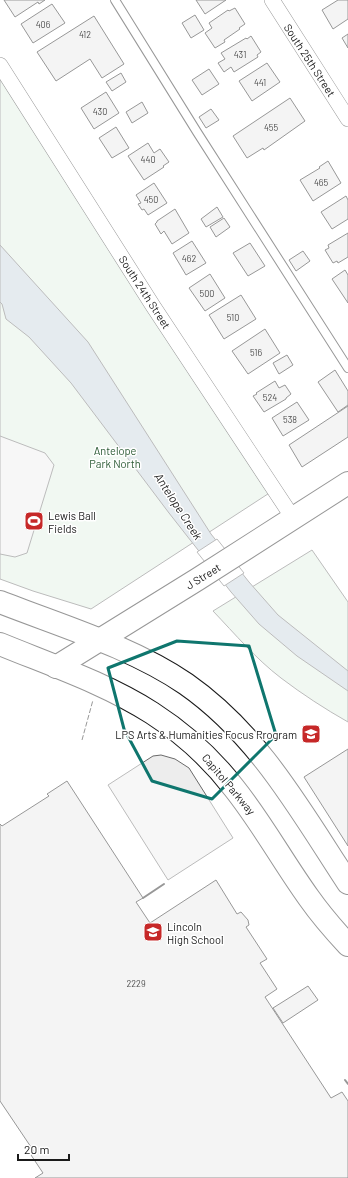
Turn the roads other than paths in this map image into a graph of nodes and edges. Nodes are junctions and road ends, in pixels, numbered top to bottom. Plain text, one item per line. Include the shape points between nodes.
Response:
1 (115, 0) edge
2 (272, 0) edge
3 (0, 65) edge
4 (348, 120) edge
5 (348, 368) edge
6 (348, 483) edge
7 (293, 518) junction
8 (0, 602) edge
9 (99, 640) junction
10 (0, 644) edge
11 (56, 667) junction
12 (348, 883) edge
13 (348, 945) edge

1 - 5 lane
2 - 4 street, South 25th Street
3 - 7 street, South 24th Street via 153,306
6 - 7 main road, J Street
7 - 9 main road, J Street
8 - 9 main road
9 - 11 main road, J Street
9 - 12 main road via 134,655 185,684 238,729 268,763
10 - 11 main road, Capitol Parkway
11 - 13 main road, Capitol Parkway via 152,712 202,752 238,792 309,898

